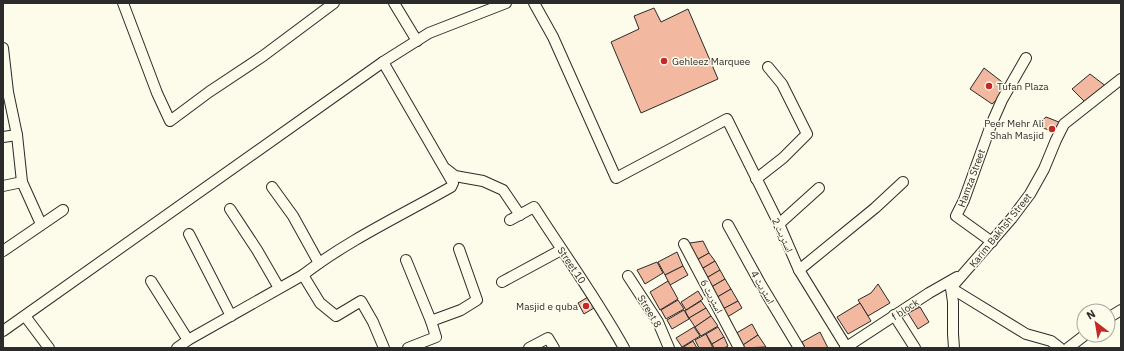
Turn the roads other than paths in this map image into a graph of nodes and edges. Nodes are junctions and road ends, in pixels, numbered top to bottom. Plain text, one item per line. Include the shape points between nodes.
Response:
1 (122, 3) edge
2 (334, 3) edge
3 (394, 3) edge
4 (506, 3) edge
5 (534, 3) edge
6 (417, 41) junction
7 (3, 48) edge
8 (1026, 58) dead end
9 (383, 62) junction
10 (768, 67) dead end
11 (1121, 79) edge
12 (17, 135) junction
13 (3, 137) edge
14 (443, 167) junction
15 (756, 179) junction
16 (22, 182) junction
17 (903, 182) dead end
18 (3, 186) edge
19 (272, 186) dead end
20 (819, 188) dead end
21 (230, 209) dead end
22 (62, 210) dead end
23 (520, 215) junction
24 (510, 220) dead end
25 (41, 224) junction
26 (728, 224) dead end
27 (779, 224) junction
28 (189, 234) dead end
29 (992, 242) junction
30 (684, 244) dead end
31 (459, 249) dead end
32 (3, 250) edge
33 (561, 250) junction
34 (406, 260) dead end
35 (318, 263) junction
36 (799, 270) junction
37 (966, 272) junction
38 (303, 275) junction
39 (628, 276) dead end
40 (151, 281) dead end
41 (502, 282) dead end
42 (279, 288) junction
43 (951, 288) junction
44 (894, 315) junction
45 (25, 316) junction
46 (231, 316) junction
47 (432, 321) junction
48 (3, 331) edge
49 (188, 340) junction
50 (1076, 342) edge
51 (49, 348) edge
52 (177, 348) edge
53 (384, 348) edge
54 (408, 348) edge
55 (530, 348) edge
56 (554, 348) edge
57 (624, 348) edge
58 (669, 348) edge
59 (740, 348) edge
60 (799, 348) edge
61 (846, 348) edge
62 (916, 348) edge
63 (954, 348) edge
64 (1060, 348) edge
65 (1068, 348) edge

1 - 2 street via 170,121
3 - 6 street
4 - 6 street via 429,33
5 - 15 street, اسٹریٹ 2 via 553,37 616,178 727,119
6 - 9 street
7 - 12 street via 8,92
8 - 29 street, Hamza Street via 990,125 956,216
9 - 14 street
9 - 45 street
10 - 15 street via 782,84 807,134 783,158
11 - 29 street, Karim Bakhsh Street via 1064,124 1030,194
12 - 13 street
12 - 16 street
14 - 23 street via 455,176 483,180 504,190
14 - 35 street via 453,183 451,186
15 - 27 street, اسٹریٹ 2
16 - 18 street
16 - 25 street
17 - 36 street
19 - 35 street via 293,216
20 - 27 street
21 - 42 street
22 - 25 street
23 - 24 street, Street 10
23 - 33 street, Street 10 via 534,207
25 - 32 street
26 - 60 street, اسٹریٹ 4
27 - 36 street, اسٹریٹ 2
28 - 46 street
29 - 37 street, Karim Bakhsh Street
30 - 59 street, اسٹریٹ 6
31 - 47 street via 477,300 461,310
33 - 41 street
33 - 57 street, Street 10 via 593,296
34 - 47 street
35 - 38 street
36 - 61 street, اسٹریٹ 2
37 - 43 street, Karim Bakhsh Street
37 - 44 street, f block
38 - 42 street
38 - 53 street via 320,302 336,316 361,301
39 - 58 street, Street 8 via 658,322
40 - 49 street
42 - 46 street
43 - 63 street
43 - 64 street via 1026,334 1051,341
44 - 61 street, f block
44 - 62 street
45 - 48 street
45 - 51 street
46 - 49 street
47 - 54 street via 436,337
49 - 52 street
50 - 65 street
55 - 56 street via 548,338

